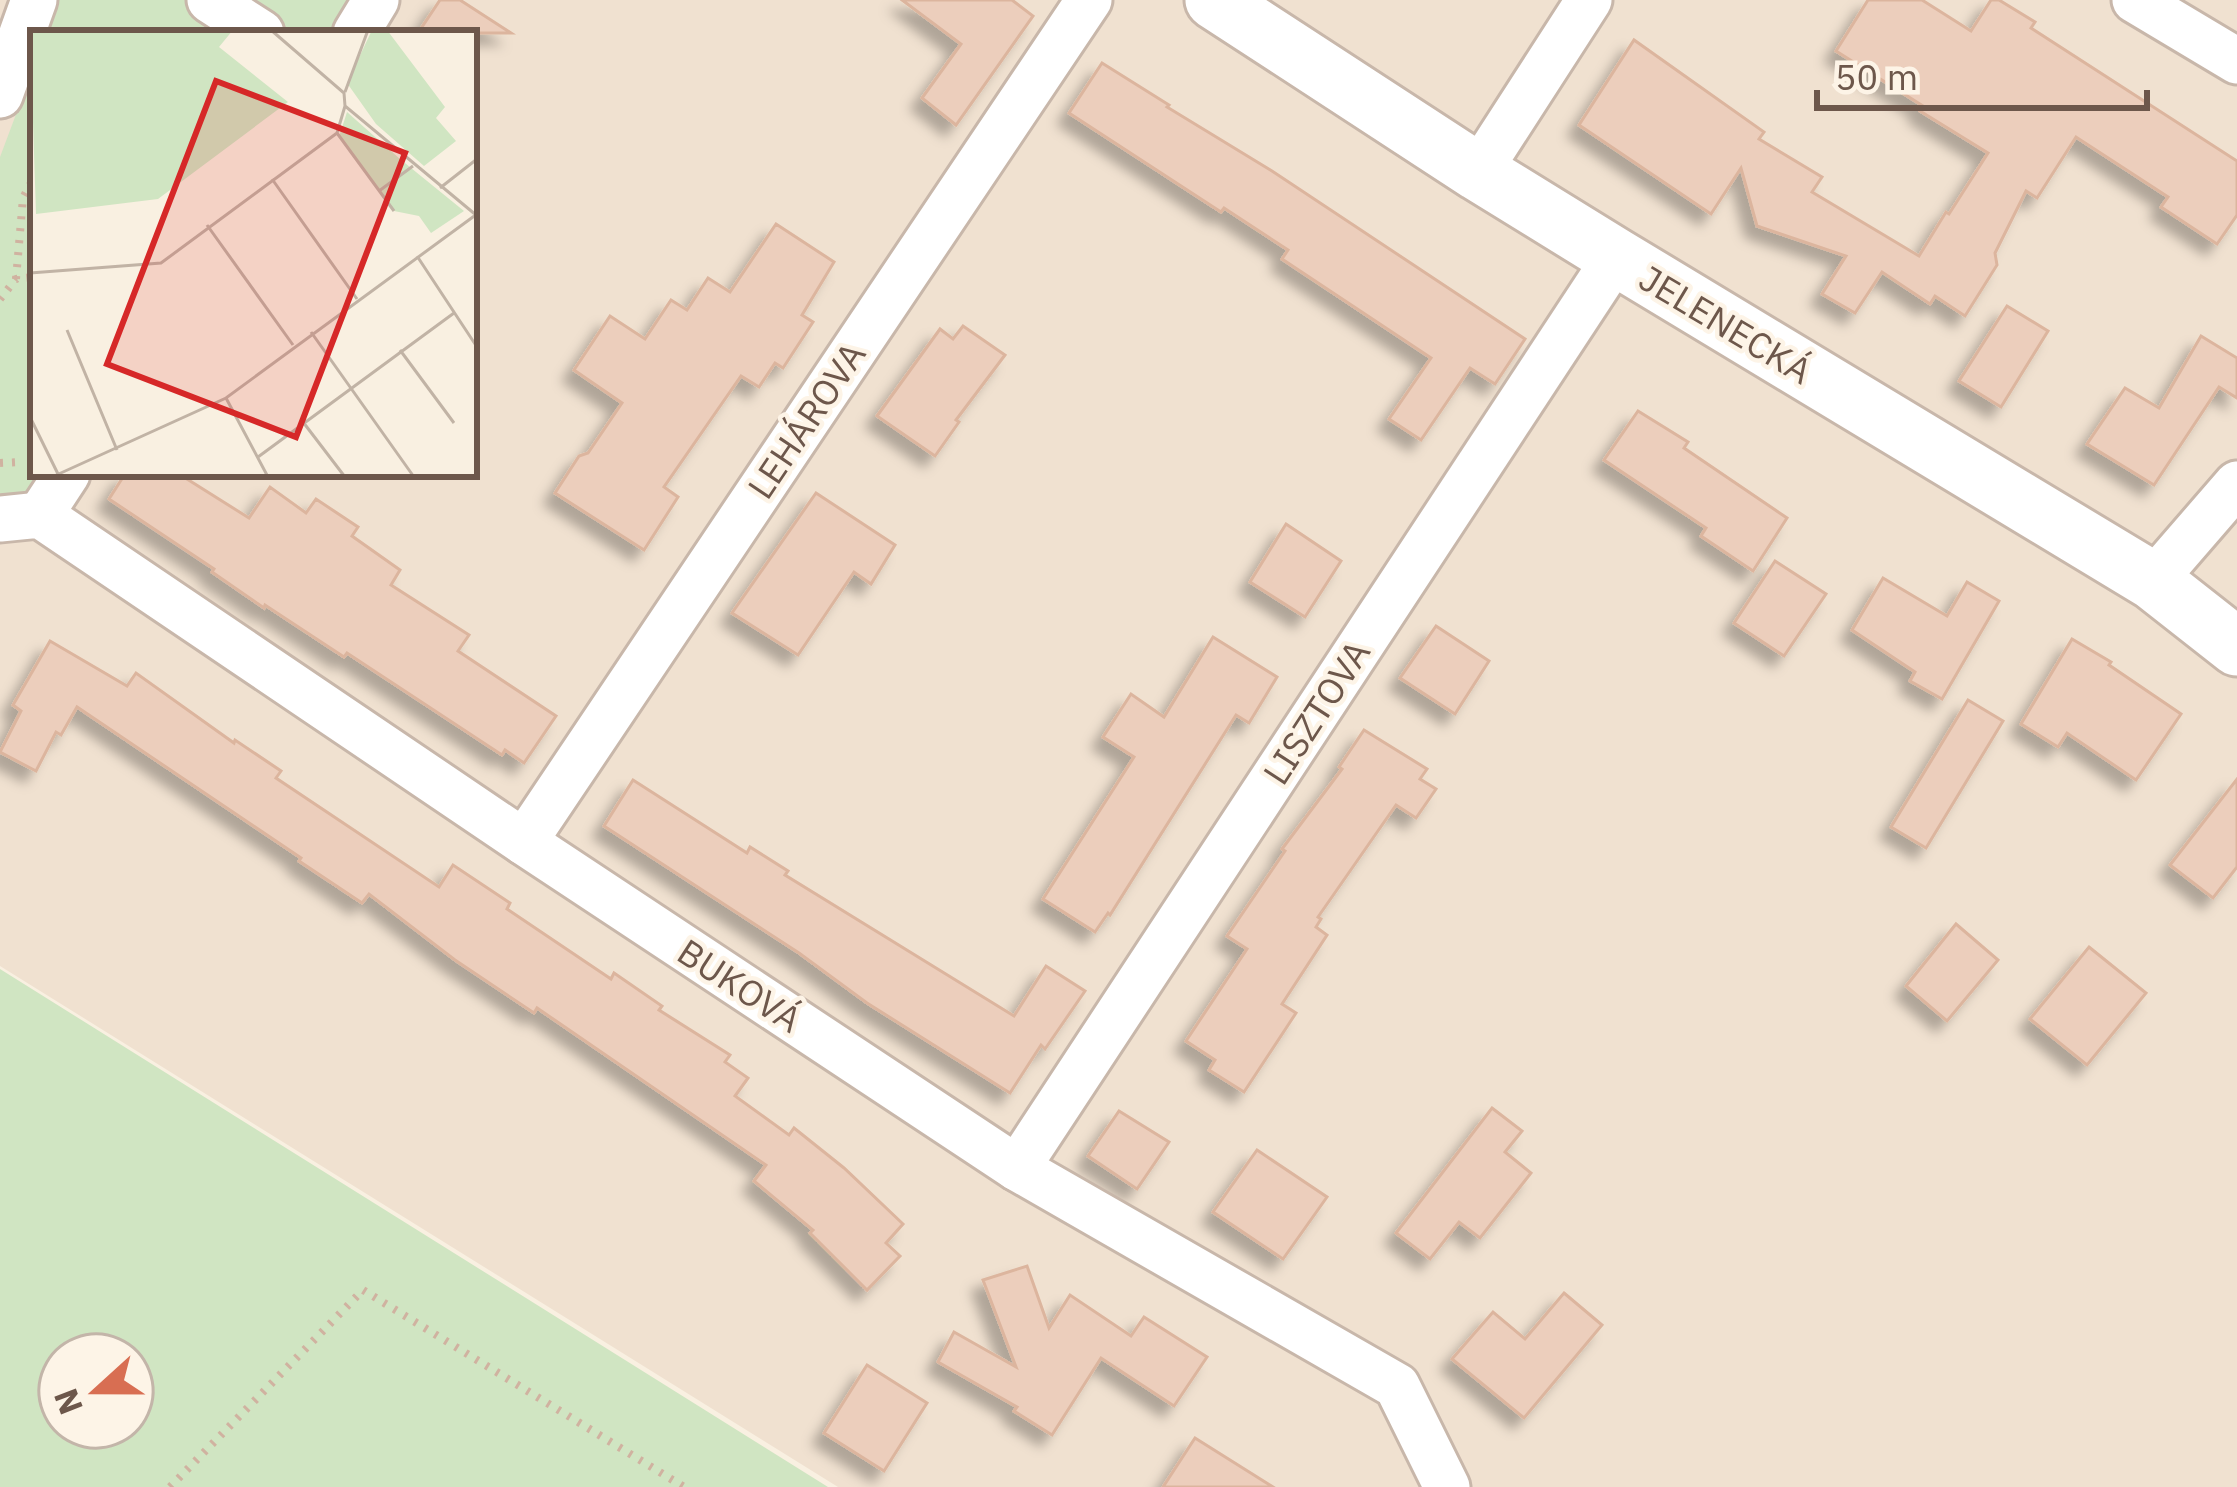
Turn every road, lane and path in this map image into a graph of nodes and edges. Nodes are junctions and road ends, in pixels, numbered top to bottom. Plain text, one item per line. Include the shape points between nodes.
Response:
1 (34, 0) edge
2 (210, 0) edge
3 (376, 0) edge
4 (1089, 0) edge
5 (1214, 0) edge
6 (1588, 0) edge
7 (2135, 0) edge
8 (256, 30) edge
9 (358, 30) edge
10 (2237, 61) edge
11 (0, 95) edge
12 (1478, 172) junction
13 (30, 185) edge
14 (1616, 257) junction
15 (30, 277) edge
16 (16, 279) junction
17 (0, 299) edge
18 (64, 477) edge
19 (2237, 484) edge
20 (20, 517) edge
21 (2153, 581) junction
22 (2237, 647) edge
23 (524, 842) junction
24 (1016, 1168) junction
25 (170, 1487) edge
26 (684, 1487) edge
27 (1447, 1487) edge

1 - 11 street
2 - 8 street
3 - 9 street
4 - 23 street, LEHÁROVA
5 - 12 street, JELENECKÁ
6 - 12 street
7 - 10 street
12 - 14 street, JELENECKÁ
13 - 16 path
14 - 21 street, JELENECKÁ
14 - 24 street, LISZTOVA
15 - 16 path
16 - 17 path
18 - 20 street
19 - 21 street
20 - 23 street, BUKOVÁ
21 - 22 street, JELENECKÁ
23 - 24 street, BUKOVÁ
24 - 27 street, BUKOVÁ via 1397,1386
25 - 26 path via 363,1290

